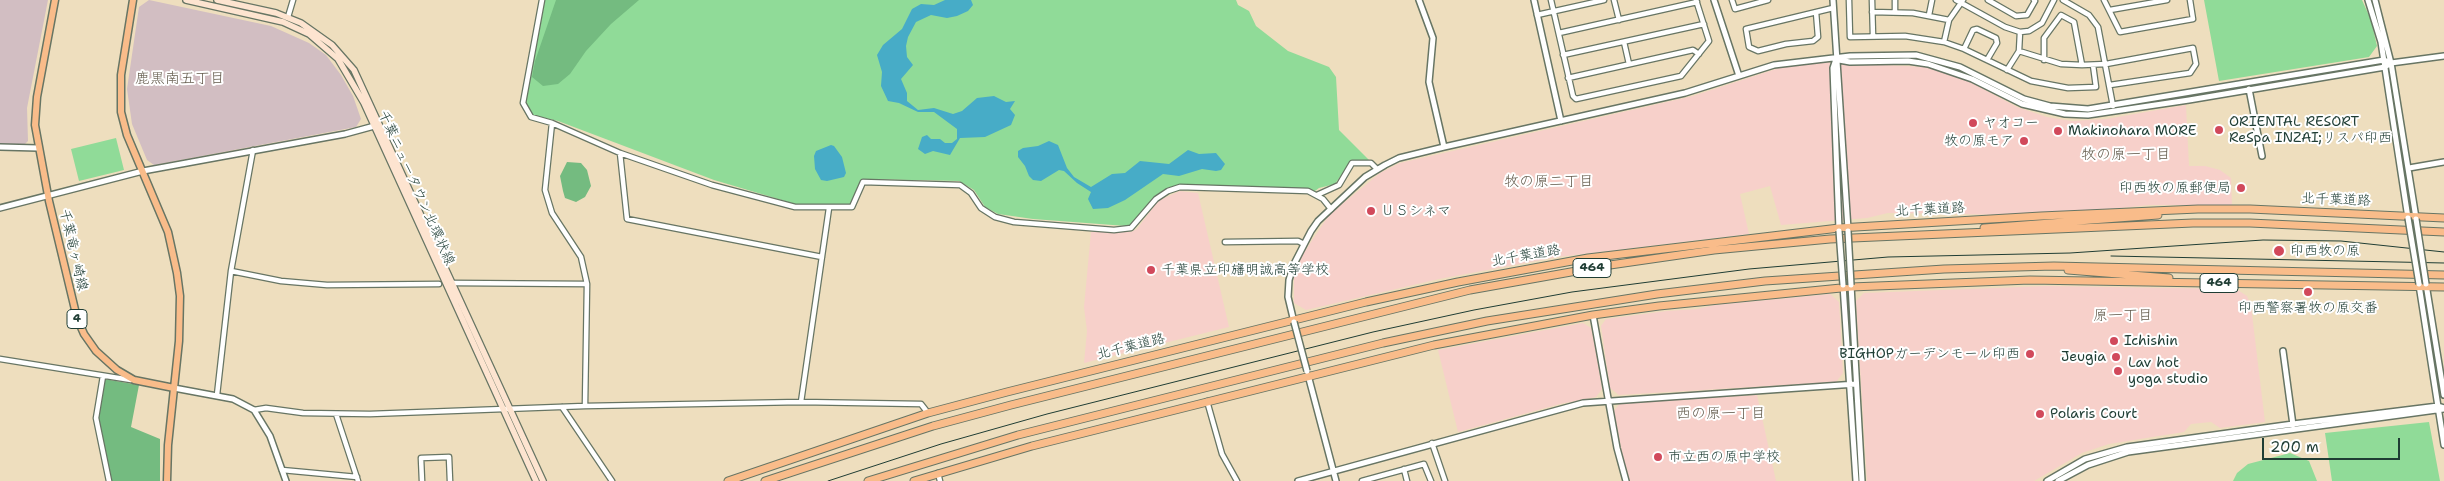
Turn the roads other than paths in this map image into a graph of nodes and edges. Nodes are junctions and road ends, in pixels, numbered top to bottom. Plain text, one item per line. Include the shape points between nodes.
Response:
1 (55, 0) edge
2 (133, 0) edge
3 (186, 0) edge
4 (217, 0) edge
5 (293, 0) edge
6 (542, 0) edge
7 (1418, 0) edge
8 (1534, 0) edge
9 (1551, 0) edge
10 (1604, 0) edge
11 (1614, 0) edge
12 (1714, 0) edge
13 (1732, 0) edge
14 (1768, 0) edge
15 (1833, 0) edge
16 (1849, 0) edge
17 (1872, 0) edge
18 (1895, 0) edge
19 (1932, 0) edge
20 (1956, 0) edge
21 (1988, 0) edge
22 (2034, 0) edge
23 (2054, 0) edge
24 (2063, 0) edge
25 (2104, 0) edge
26 (2167, 0) edge
27 (2190, 0) edge
28 (2368, 0) edge
29 (2375, 0) edge
30 (1696, 1) edge
31 (1962, 2) edge
32 (2140, 2) edge
33 (1833, 8) junction
34 (2110, 10) junction
35 (1554, 11) junction
36 (1816, 12) junction
37 (1872, 12) junction
38 (1895, 12) junction
39 (1537, 15) junction
40 (1929, 15) junction
41 (288, 17) junction
42 (1619, 20) junction
43 (1950, 20) junction
44 (1704, 24) junction
45 (2020, 32) junction
46 (1559, 33) junction
47 (1873, 36) junction
48 (1624, 42) junction
49 (1944, 42) junction
50 (1964, 49) junction
51 (2020, 51) junction
52 (1699, 54) junction
53 (1564, 55) junction
54 (2444, 56) edge
55 (1836, 59) junction
56 (1987, 60) junction
57 (2044, 60) junction
58 (2384, 60) junction
59 (2391, 63) junction
60 (1629, 64) junction
61 (2093, 64) junction
62 (2106, 64) junction
63 (2082, 65) junction
64 (2385, 67) junction
65 (2007, 70) junction
66 (1738, 76) junction
67 (1568, 78) junction
68 (2248, 83) junction
69 (2110, 85) junction
70 (2249, 90) junction
71 (2113, 107) junction
72 (1561, 121) junction
73 (552, 123) junction
74 (377, 125) junction
75 (0, 147) edge
76 (1444, 147) junction
77 (38, 148) junction
78 (253, 150) junction
79 (620, 152) junction
80 (2262, 156) dead end
81 (2444, 162) edge
82 (2408, 168) junction
83 (1377, 170) junction
84 (143, 172) junction
85 (1317, 195) junction
86 (48, 196) junction
87 (0, 208) edge
88 (829, 208) junction
89 (1331, 209) junction
90 (2198, 209) junction
91 (2412, 217) junction
92 (2444, 218) edge
93 (1848, 229) junction
94 (1839, 230) junction
95 (2444, 232) edge
96 (1949, 234) junction
97 (1226, 242) dead end
98 (1304, 244) junction
99 (822, 257) junction
100 (2054, 266) junction
101 (231, 271) junction
102 (2444, 275) edge
103 (2191, 282) junction
104 (453, 283) junction
105 (439, 284) dead end
106 (587, 284) junction
107 (2422, 285) junction
108 (1843, 286) junction
109 (1851, 286) junction
110 (2444, 287) edge
111 (1594, 315) junction
112 (1293, 321) junction
113 (2283, 351) dead end
114 (0, 359) edge
115 (1308, 373) junction
116 (103, 376) junction
117 (134, 380) junction
118 (1853, 385) junction
119 (174, 388) junction
120 (217, 395) junction
121 (2444, 395) edge
122 (1608, 400) junction
123 (1207, 401) junction
124 (801, 402) junction
125 (584, 406) junction
126 (562, 407) junction
127 (2441, 409) edge
128 (254, 410) junction
129 (507, 410) junction
130 (928, 413) junction
131 (336, 414) junction
132 (2293, 424) junction
133 (2294, 430) junction
134 (1432, 443) junction
135 (2444, 446) edge
136 (1404, 469) junction
137 (282, 470) junction
138 (1333, 472) junction
139 (938, 473) junction
140 (357, 479) edge
141 (110, 481) edge
142 (167, 481) edge
143 (286, 481) edge
144 (422, 481) edge
145 (450, 481) edge
146 (536, 481) edge
147 (543, 481) edge
148 (612, 481) edge
149 (728, 481) edge
150 (765, 481) edge
151 (868, 481) edge
152 (914, 481) edge
153 (940, 481) edge
154 (1237, 481) edge
155 (1298, 481) edge
156 (1336, 481) edge
157 (1362, 481) edge
158 (1407, 481) edge
159 (1431, 481) edge
160 (1445, 481) edge
161 (1626, 481) edge
162 (1856, 481) edge
163 (1862, 481) edge
164 (2047, 481) edge
165 (2058, 481) edge

1 - 77 main road, 千葉竜ヶ崎線 / 4 via 37,97 35,125
2 - 84 main road via 122,61 120,100 127,135
3 - 74 main road, 千葉ニュータウン北環状線 via 268,17 309,34 344,68
4 - 41 main road, 千葉ニュータウン北環状線
5 - 41 street
6 - 73 street via 524,104 531,117
7 - 76 street via 1433,38 1429,82
8 - 39 street
9 - 35 street
10 - 35 street
11 - 42 street
12 - 66 street
13 - 14 street via 1735,9
15 - 33 street
16 - 47 street via 1850,37
17 - 37 street
18 - 38 street
19 - 40 street
20 - 31 street
21 - 22 street via 2016,16 2027,15
23 - 45 street via 2042,22 2029,31
24 - 62 street via 2085,12 2096,23
25 - 34 street
26 - 32 street
27 - 34 street via 2193,19 2120,32
28 - 58 street
29 - 59 street
30 - 42 street
30 - 44 street
31 - 43 street
31 - 45 street via 2005,28
32 - 34 street
33 - 36 street
33 - 55 street
35 - 39 street
35 - 46 street
36 - 36 street via 1746,29 1749,47 1758,51 1813,41 1818,37
37 - 38 street
37 - 47 street
38 - 40 street
39 - 72 street
40 - 43 street
41 - 74 main road, 千葉ニュータウン北環状線 via 319,34 342,54 358,76
42 - 46 street
43 - 49 street
44 - 48 street
44 - 52 street via 1709,41
45 - 51 street
46 - 53 street
47 - 49 street via 1905,36
48 - 53 street
48 - 60 street
49 - 50 street
50 - 56 street
50 - 56 street via 1973,30 1990,35 1996,38 1997,43
51 - 57 street
51 - 65 street
52 - 60 street via 1693,50
52 - 67 street via 1681,76 1576,99
53 - 67 street
54 - 59 street
55 - 66 street via 1784,63
55 - 70 street via 1928,64 1965,75 2022,104 2071,115 2108,114
55 - 71 street via 1896,54 1929,58 1960,67 2014,95 2042,104 2077,109
55 - 93 street
55 - 94 street via 1833,68
56 - 65 street
57 - 63 street
57 - 63 street via 2044,38 2061,16 2074,22
58 - 59 street
58 - 64 street
58 - 68 street
59 - 64 street
59 - 82 street
60 - 67 street
61 - 62 street
61 - 63 street
61 - 65 street via 2096,87 2084,88 2047,85
62 - 69 street
62 - 69 street via 2193,48 2196,64 2190,73
64 - 70 street
64 - 91 street
66 - 72 street via 1685,93
68 - 70 street
68 - 71 street
69 - 71 street
70 - 80 street
72 - 76 street
73 - 79 street
73 - 106 street via 545,190 552,213 581,257
74 - 78 street
74 - 104 main road, 千葉ニュータウン北環状線
74 - 129 main road, 千葉ニュータウン北環状線
75 - 77 street
76 - 83 street via 1399,158
77 - 86 main road, 千葉竜ヶ崎線 / 4
78 - 84 street
78 - 101 street
79 - 88 street via 712,185 795,208
79 - 99 street via 627,219
81 - 82 street
82 - 91 street
83 - 85 street via 1371,163 1352,163 1338,185
83 - 89 street
84 - 86 street
84 - 119 main road via 168,232 177,273 180,318
85 - 88 street via 1298,190 1180,187 1156,199 1131,228 1114,230 1014,222 995,217 981,208 971,193 960,185 864,182 852,208
85 - 89 street
86 - 87 street
86 - 117 main road, 千葉竜ヶ崎線 / 4 via 80,327 107,362
88 - 99 street
89 - 98 street via 1315,225
90 - 91 highway, 北千葉道路 / 464
90 - 93 highway, 北千葉道路 / 464
90 - 96 highway via 2138,218 1969,229
91 - 92 highway, 北千葉道路 / 464
91 - 107 street, bridge
93 - 94 highway, 北千葉道路 / 464
93 - 109 street, bridge
94 - 108 street, bridge
94 - 112 highway, 北千葉道路 / 464 via 1588,258 1458,282
95 - 96 highway, 北千葉道路 / 464 via 2194,223
96 - 150 highway, 北千葉道路 / 464 via 1830,239 1714,250 1470,290 1011,405 924,429
97 - 98 street via 1298,241
98 - 112 street via 1289,280 1288,297
99 - 124 street
100 - 102 highway, 464
100 - 103 highway via 2073,272 2179,278
100 - 151 highway, 464 via 1944,269 1765,281 1602,301 1487,321 1383,343 1018,435
101 - 105 street via 281,281 327,285
101 - 120 street
103 - 107 highway, 464
103 - 109 highway, 464 via 2047,280
104 - 106 street
104 - 129 main road, 千葉ニュータウン北環状線
106 - 125 street
107 - 110 highway, 464
107 - 121 street
107 - 127 street
108 - 109 highway, 464
108 - 111 highway, 464
108 - 118 street
109 - 118 street
111 - 115 highway, 464
111 - 122 street
112 - 115 street, bridge
112 - 130 highway, 北千葉道路 / 464
113 - 132 street
114 - 116 street
115 - 123 highway, 464
115 - 138 street
116 - 117 street
116 - 141 street via 96,418
117 - 119 main road, 千葉竜ヶ崎線 / 4
118 - 122 street
118 - 162 street
118 - 163 street
119 - 120 street
119 - 142 main road
120 - 128 street via 240,400
122 - 134 street via 1562,408
122 - 161 street
123 - 139 highway, 464
123 - 154 street via 1222,454
124 - 125 street
124 - 130 street via 920,404
125 - 126 street
126 - 129 street
126 - 148 street
127 - 132 street
127 - 133 street
127 - 135 street
128 - 131 street via 266,408
128 - 137 street via 265,424
129 - 131 street
129 - 146 main road, 千葉ニュータウン北環状線
129 - 147 main road, 千葉ニュータウン北環状線
130 - 149 highway, 北千葉道路 / 464
131 - 140 street
132 - 133 street
132 - 164 street via 2120,449 2086,459
133 - 165 street via 2121,454 2088,464
134 - 138 street
134 - 160 street
136 - 157 street
136 - 158 street
136 - 159 street via 1424,464
137 - 140 street
137 - 143 street
138 - 155 street
138 - 156 street
139 - 152 highway, 464
139 - 153 street
144 - 145 street via 421,458 449,457

